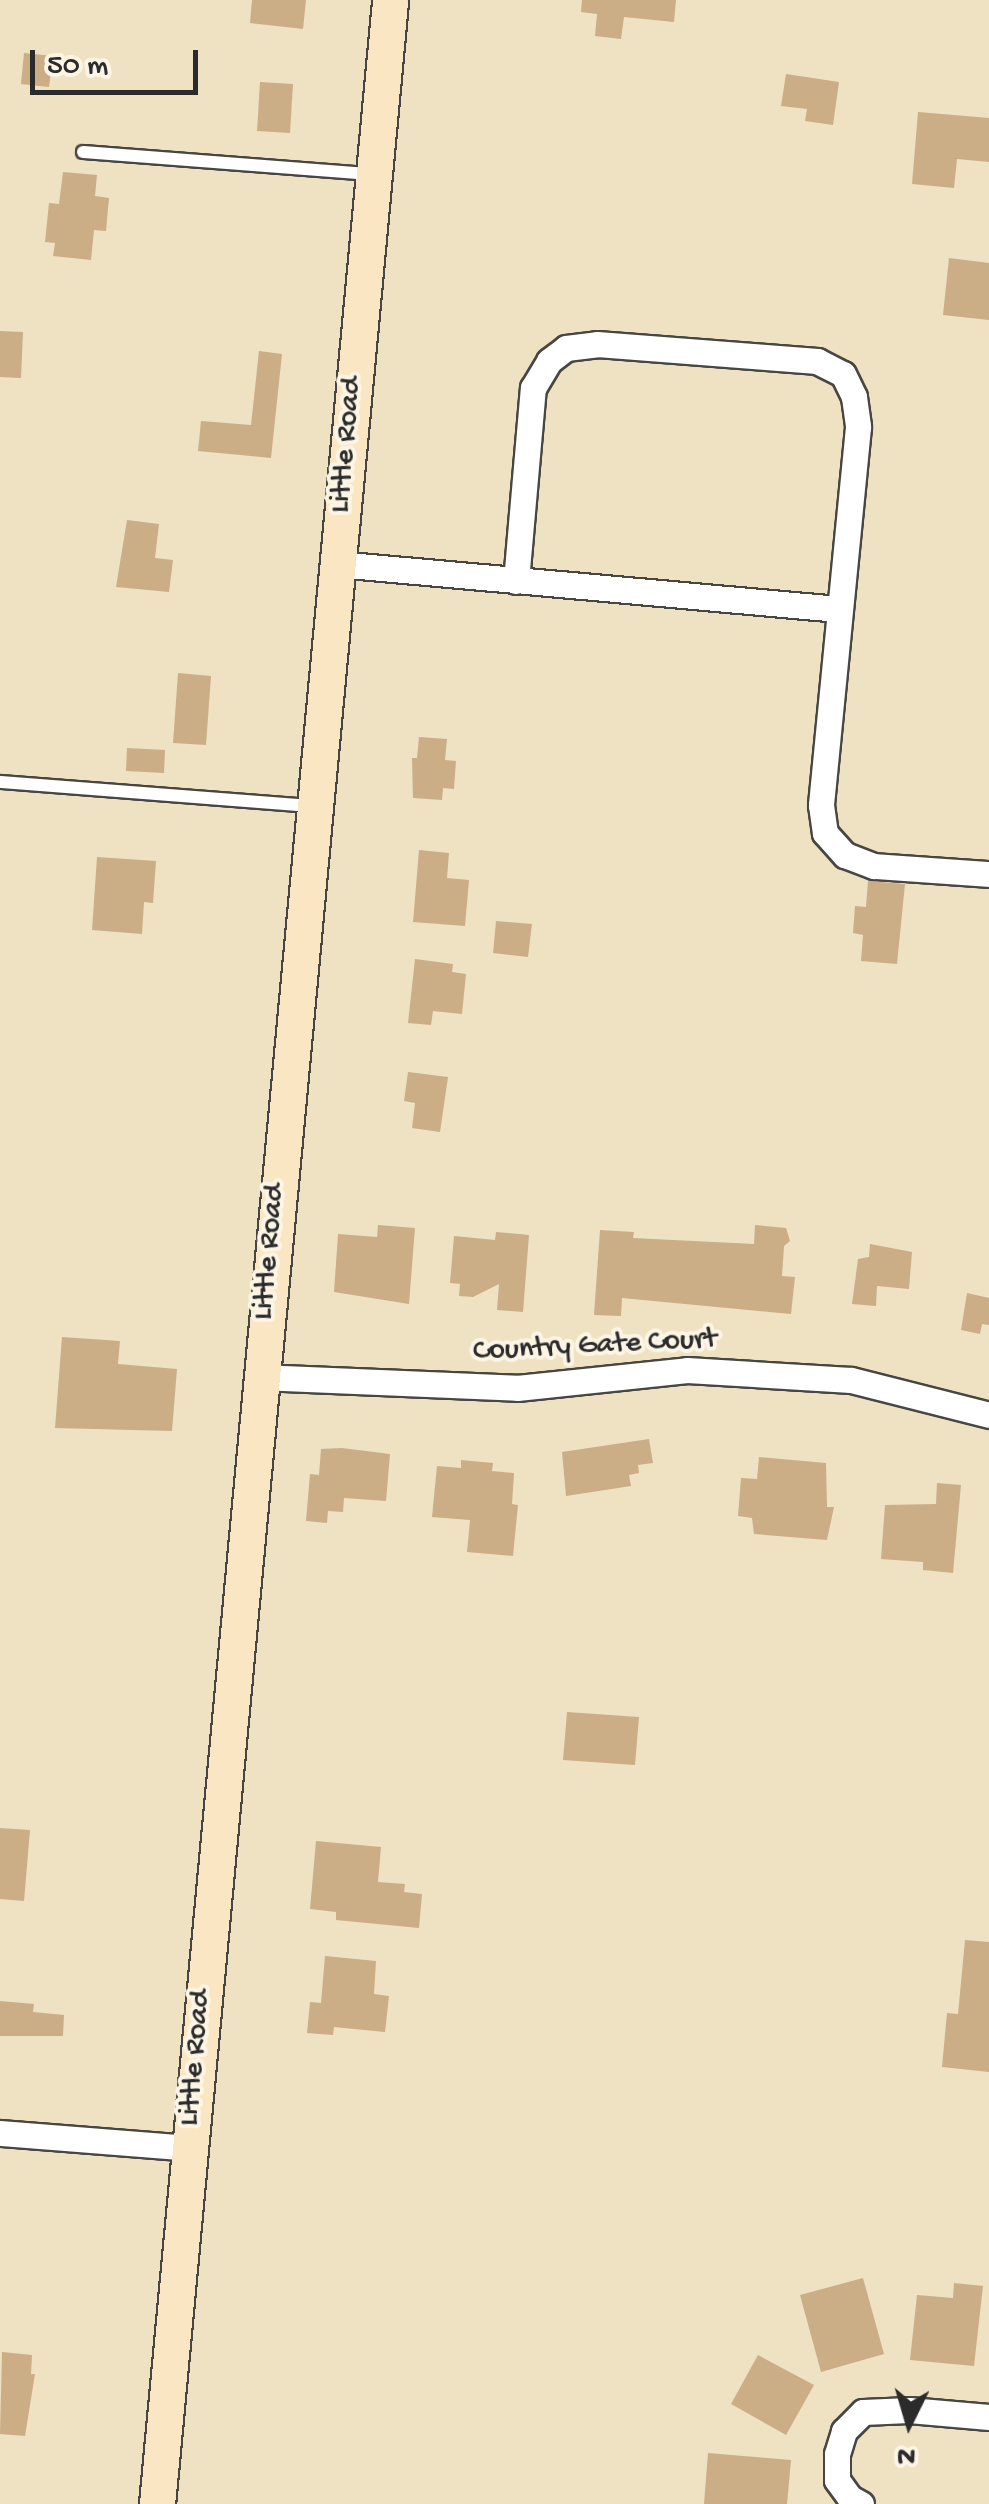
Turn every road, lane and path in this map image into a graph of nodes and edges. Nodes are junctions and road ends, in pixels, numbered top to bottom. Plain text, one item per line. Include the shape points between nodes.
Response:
1 (390, 0) edge
2 (83, 152) dead end
3 (374, 174) junction
4 (336, 564) junction
5 (516, 580) junction
6 (838, 610) junction
7 (0, 782) edge
8 (314, 806) junction
9 (989, 874) edge
10 (259, 1377) junction
11 (989, 1415) edge
12 (0, 2133) edge
13 (189, 2148) junction
14 (989, 2417) edge
15 (156, 2504) edge
16 (861, 2504) edge

1 - 3 street, Little Road
2 - 3 lane
3 - 4 street, Little Road
4 - 5 street
4 - 8 street, Little Road
5 - 6 street
5 - 6 street via 533,388 566,348 597,344 817,361 843,374 858,427
6 - 9 street via 821,805 825,833 846,855 874,866
7 - 8 lane
8 - 10 street, Little Road
10 - 11 street, Country Gate Court via 517,1388 687,1370 851,1380
10 - 13 street, Little Road
12 - 13 street
13 - 15 street, Little Road
14 - 16 street via 863,2412 844,2430 837,2454 837,2480

